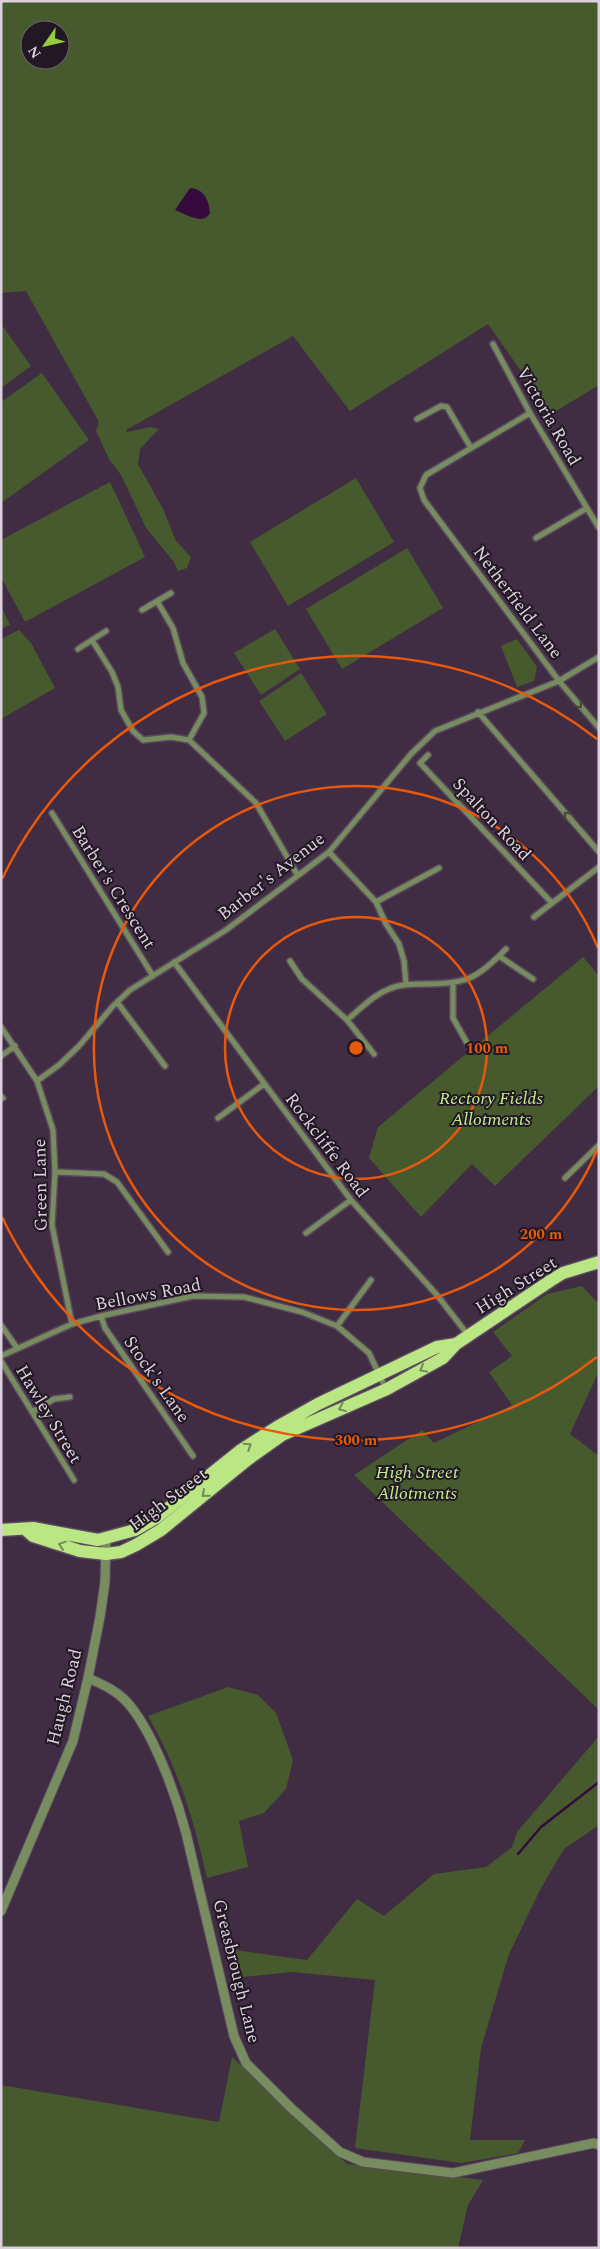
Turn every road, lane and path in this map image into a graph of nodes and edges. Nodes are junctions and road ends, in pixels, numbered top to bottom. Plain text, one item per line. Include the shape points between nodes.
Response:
1 (493, 344) dead end
2 (530, 413) junction
3 (417, 419) dead end
4 (471, 448) junction
5 (587, 508) junction
6 (599, 528) edge
7 (536, 538) dead end
8 (171, 593) dead end
9 (157, 601) junction
10 (142, 610) dead end
11 (106, 631) dead end
12 (92, 640) junction
13 (78, 648) dead end
14 (599, 657) edge
15 (559, 681) junction
16 (478, 712) junction
17 (599, 728) edge
18 (189, 740) junction
19 (428, 755) dead end
20 (52, 813) dead end
21 (329, 852) junction
22 (599, 852) edge
23 (599, 867) edge
24 (439, 868) dead end
25 (297, 874) junction
26 (376, 902) junction
27 (552, 903) junction
28 (534, 918) dead end
29 (506, 949) dead end
30 (499, 956) junction
31 (290, 961) dead end
32 (174, 962) junction
33 (153, 976) junction
34 (533, 979) dead end
35 (406, 984) junction
36 (452, 984) junction
37 (117, 1002) junction
38 (347, 1020) junction
39 (1, 1026) edge
40 (467, 1043) dead end
41 (15, 1046) junction
42 (374, 1054) dead end
43 (1, 1056) edge
44 (165, 1066) dead end
45 (38, 1081) junction
46 (264, 1084) junction
47 (218, 1118) dead end
48 (599, 1145) edge
49 (56, 1172) junction
50 (565, 1178) dead end
51 (351, 1200) junction
52 (306, 1233) dead end
53 (168, 1252) dead end
54 (599, 1262) edge
55 (371, 1280) dead end
56 (101, 1316) junction
57 (72, 1324) junction
58 (1, 1325) edge
59 (337, 1326) junction
60 (468, 1336) junction
61 (456, 1344) junction
62 (17, 1348) junction
63 (1, 1356) edge
64 (1, 1361) edge
65 (380, 1375) junction
66 (387, 1389) junction
67 (70, 1397) dead end
68 (32, 1412) junction
69 (193, 1456) dead end
70 (74, 1480) dead end
71 (25, 1529) junction
72 (1, 1530) edge
73 (106, 1539) junction
74 (106, 1554) junction
75 (88, 1678) junction
76 (1, 1911) edge
77 (599, 2145) edge

1 - 2 street, Victoria Road
2 - 4 street
2 - 5 street, Victoria Road
3 - 4 street via 441,406 447,407
4 - 15 street, Netherfield Lane via 426,475 420,488 424,500
5 - 6 street, Victoria Road
5 - 7 street
8 - 9 street
9 - 10 street
9 - 18 street via 173,628 183,663 202,697 204,713
11 - 12 street
12 - 13 street
12 - 18 street via 112,672 118,687 120,710 133,731 144,740
14 - 15 street, Barber's Avenue
15 - 16 street, Barber's Avenue via 522,698
15 -> 17 street, Netherfield Lane
16 - 21 street, Barber's Avenue via 435,731 411,754
22 -> 16 street
18 - 25 street via 256,803
19 - 27 street, Spalton Road via 420,763
20 - 33 street, Barber's Crescent
21 - 25 street, Barber's Avenue
21 - 26 street
23 - 27 street
24 - 26 street
25 - 32 street, Barber's Avenue via 226,930
26 - 35 street via 399,944
27 - 28 street
29 - 30 street
30 - 34 street
30 - 36 street via 472,978
31 - 38 street via 302,979
32 - 33 street, Barber's Avenue
32 - 46 street, Rockcliffe Road
33 - 37 street, Barber's Avenue
35 - 36 street
35 - 38 street via 386,990
36 - 40 street via 453,1018
37 - 44 street
37 - 45 street, Barber's Avenue via 79,1046
38 - 42 street
39 - 41 street, Green Lane
41 - 43 street
41 - 45 street, Green Lane
45 - 49 street, Green Lane via 53,1130
46 - 47 street
46 - 51 street, Rockcliffe Road
48 - 50 street
49 - 53 street via 104,1174 117,1182
49 - 57 street, Green Lane via 52,1225
51 - 52 street
51 - 60 street, Rockcliffe Road via 437,1295
54 - 60 main road, High Street via 563,1273
55 - 59 street
56 - 57 street, Bellows Road
56 - 59 street, Bellows Road via 171,1300 219,1295 269,1302
56 - 69 street, Stock's Lane via 104,1328
57 - 62 street, Bellows Road
58 - 62 street
59 - 65 street, Bellows Road via 369,1353
60 - 61 main road, High Street
61 - 65 main road, High Street via 437,1347
61 -> 66 main road, High Street via 442,1358
62 - 63 street, Bellows Road
64 - 68 street, Hawley Street
65 - 66 street, Bellows Road
73 -> 65 main road, High Street via 135,1530 156,1518 241,1450 277,1427
66 -> 74 main road, High Street via 282,1435 148,1539 121,1552
67 - 68 street via 54,1399
68 - 70 street, Hawley Street
71 - 72 main road
71 - 73 main road, High Street
74 -> 71 main road, High Street via 80,1551 33,1536
73 - 74 street, Haugh Road
74 - 75 street, Haugh Road via 105,1582
75 - 76 street, Haugh Road via 73,1741
75 - 77 street, Greasbrough Lane via 108,1686 124,1699 140,1720 178,1804 234,2036 246,2063 340,2152 363,2162 454,2173 594,2143

